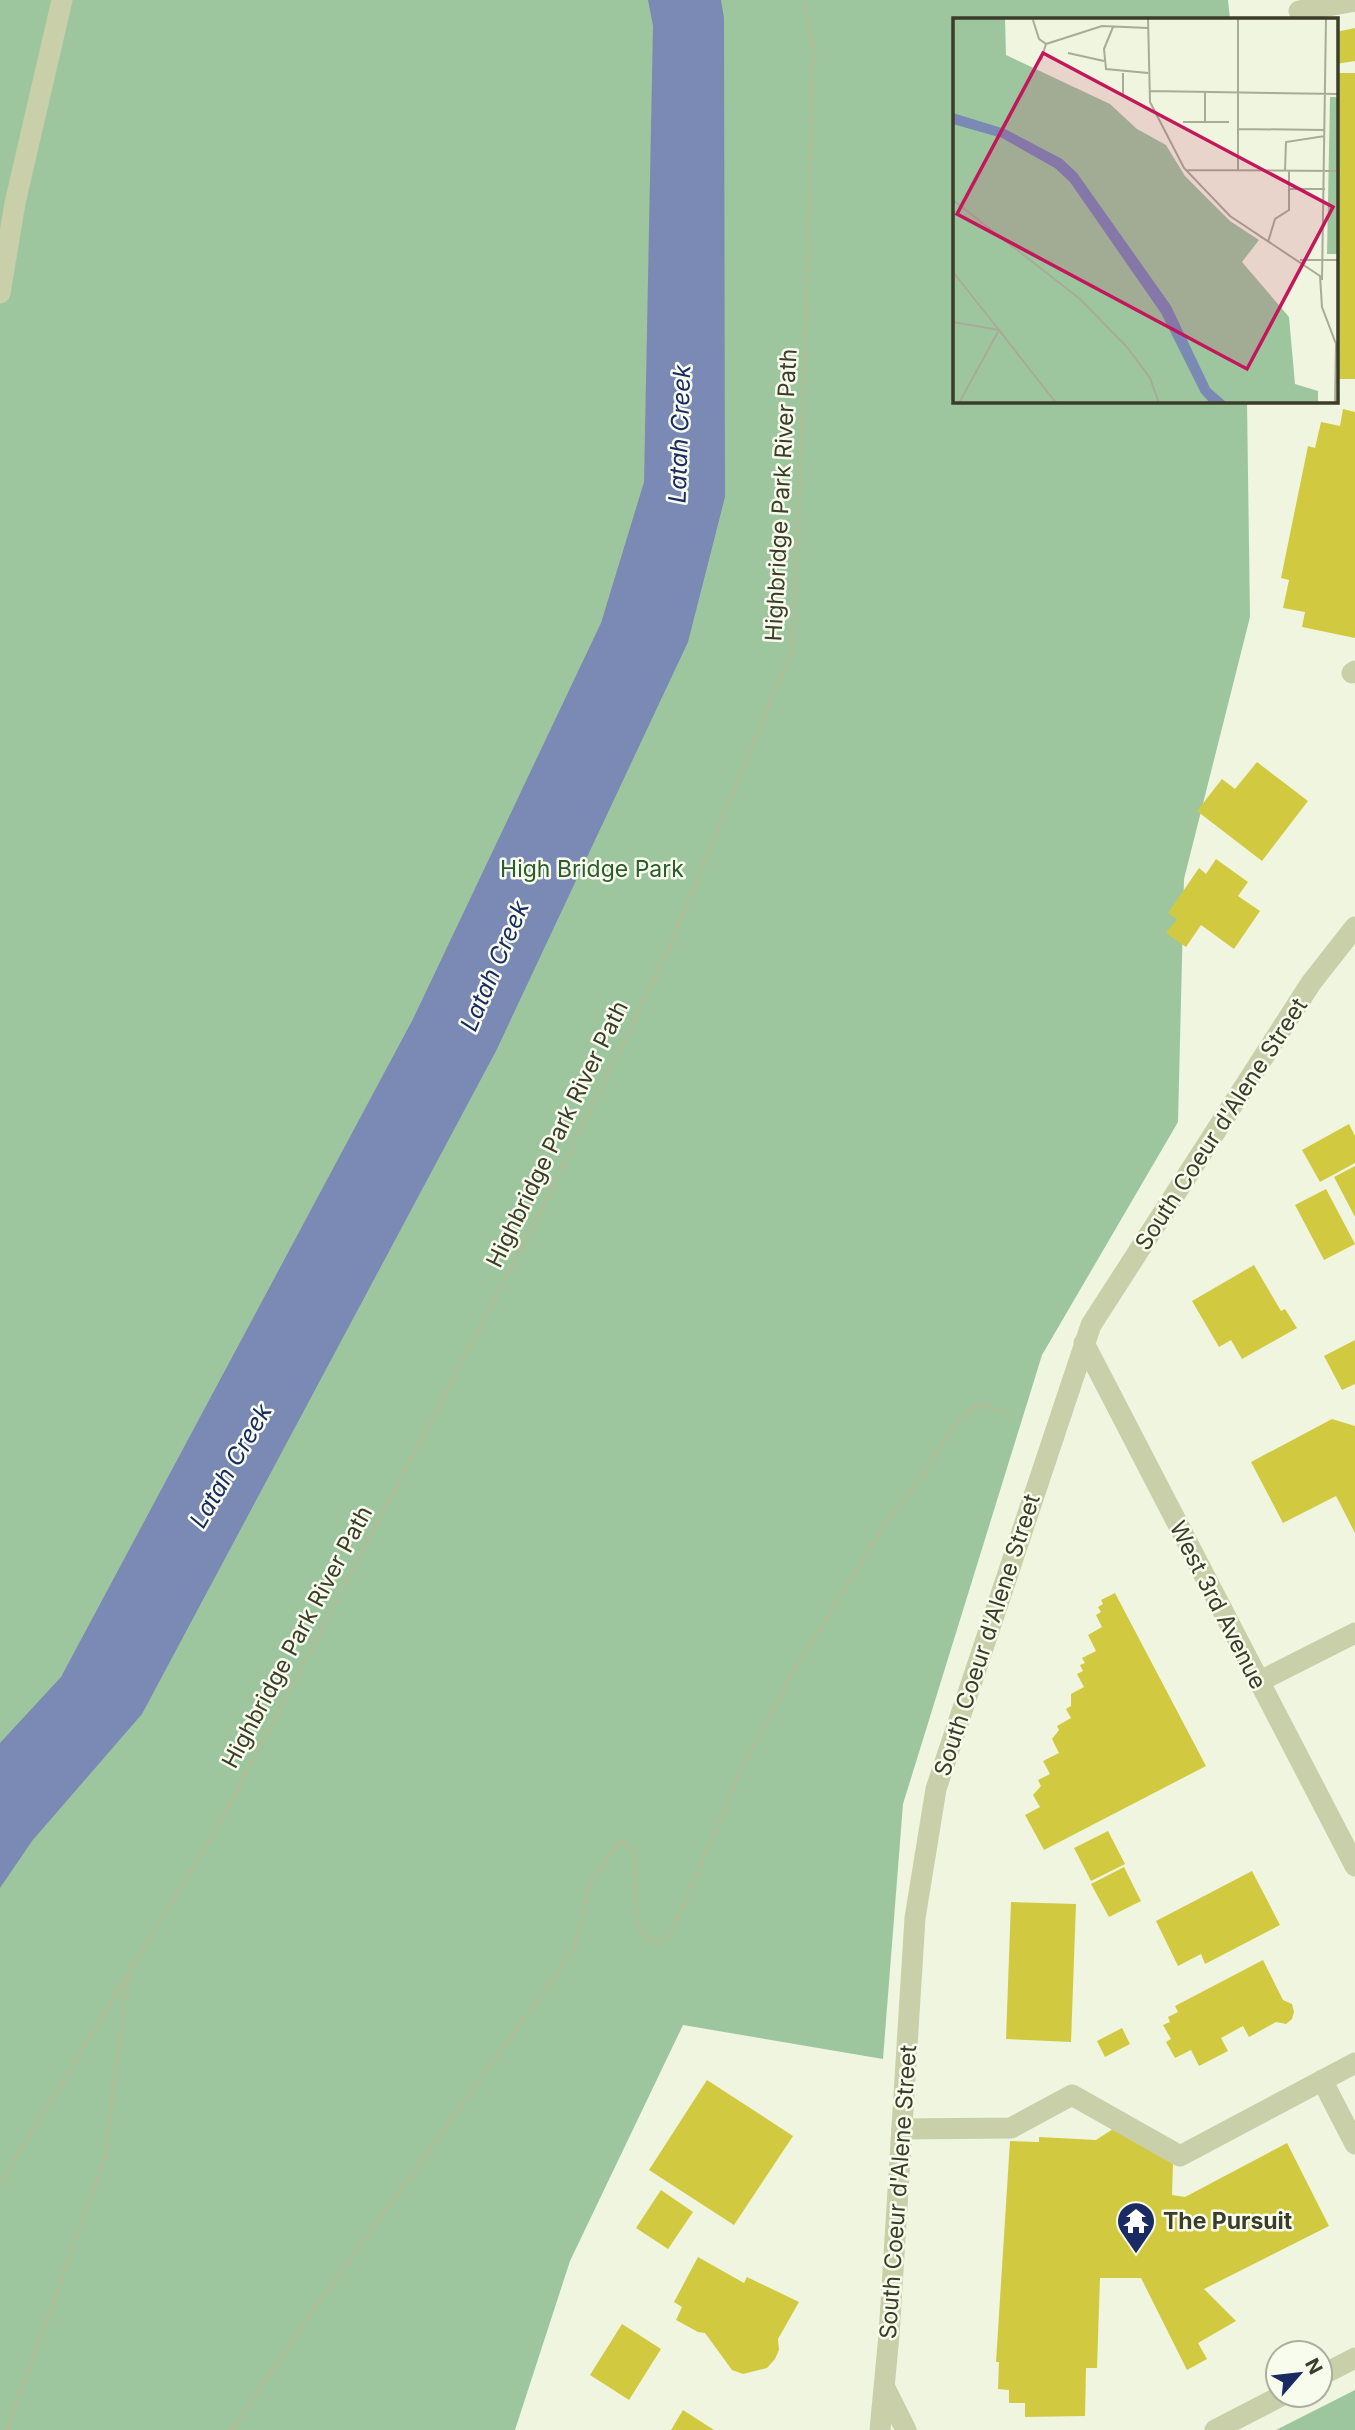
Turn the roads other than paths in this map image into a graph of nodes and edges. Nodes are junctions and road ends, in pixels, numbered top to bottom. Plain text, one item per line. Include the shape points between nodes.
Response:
1 (62, 0) edge
2 (1355, 1) edge
3 (1298, 11) dead end
4 (0, 293) edge
5 (1355, 927) edge
6 (1084, 1343) junction
7 (1355, 1633) edge
8 (1258, 1682) junction
9 (1355, 1866) edge
10 (1355, 2063) edge
11 (1322, 2080) junction
12 (902, 2129) junction
13 (1355, 2144) edge
14 (1355, 2358) edge
15 (1334, 2369) edge
16 (885, 2388) junction
17 (1264, 2405) edge
18 (880, 2430) edge
19 (906, 2430) edge
20 (1215, 2430) edge

1 - 4 street via 15,203
2 - 3 street
5 - 6 street, South Coeur d'Alene Street via 1311,983
6 - 8 street, West 3rd Avenue
6 - 12 street, South Coeur d'Alene Street via 936,1789 915,1918
7 - 8 street
8 - 9 street, West 3rd Avenue
10 - 11 street
11 - 12 street via 1180,2155 1072,2095 1011,2128
11 - 13 street
12 - 16 street, South Coeur d'Alene Street
14 - 15 street
16 - 18 street, South Coeur d'Alene Street
16 - 19 street
17 - 20 street

